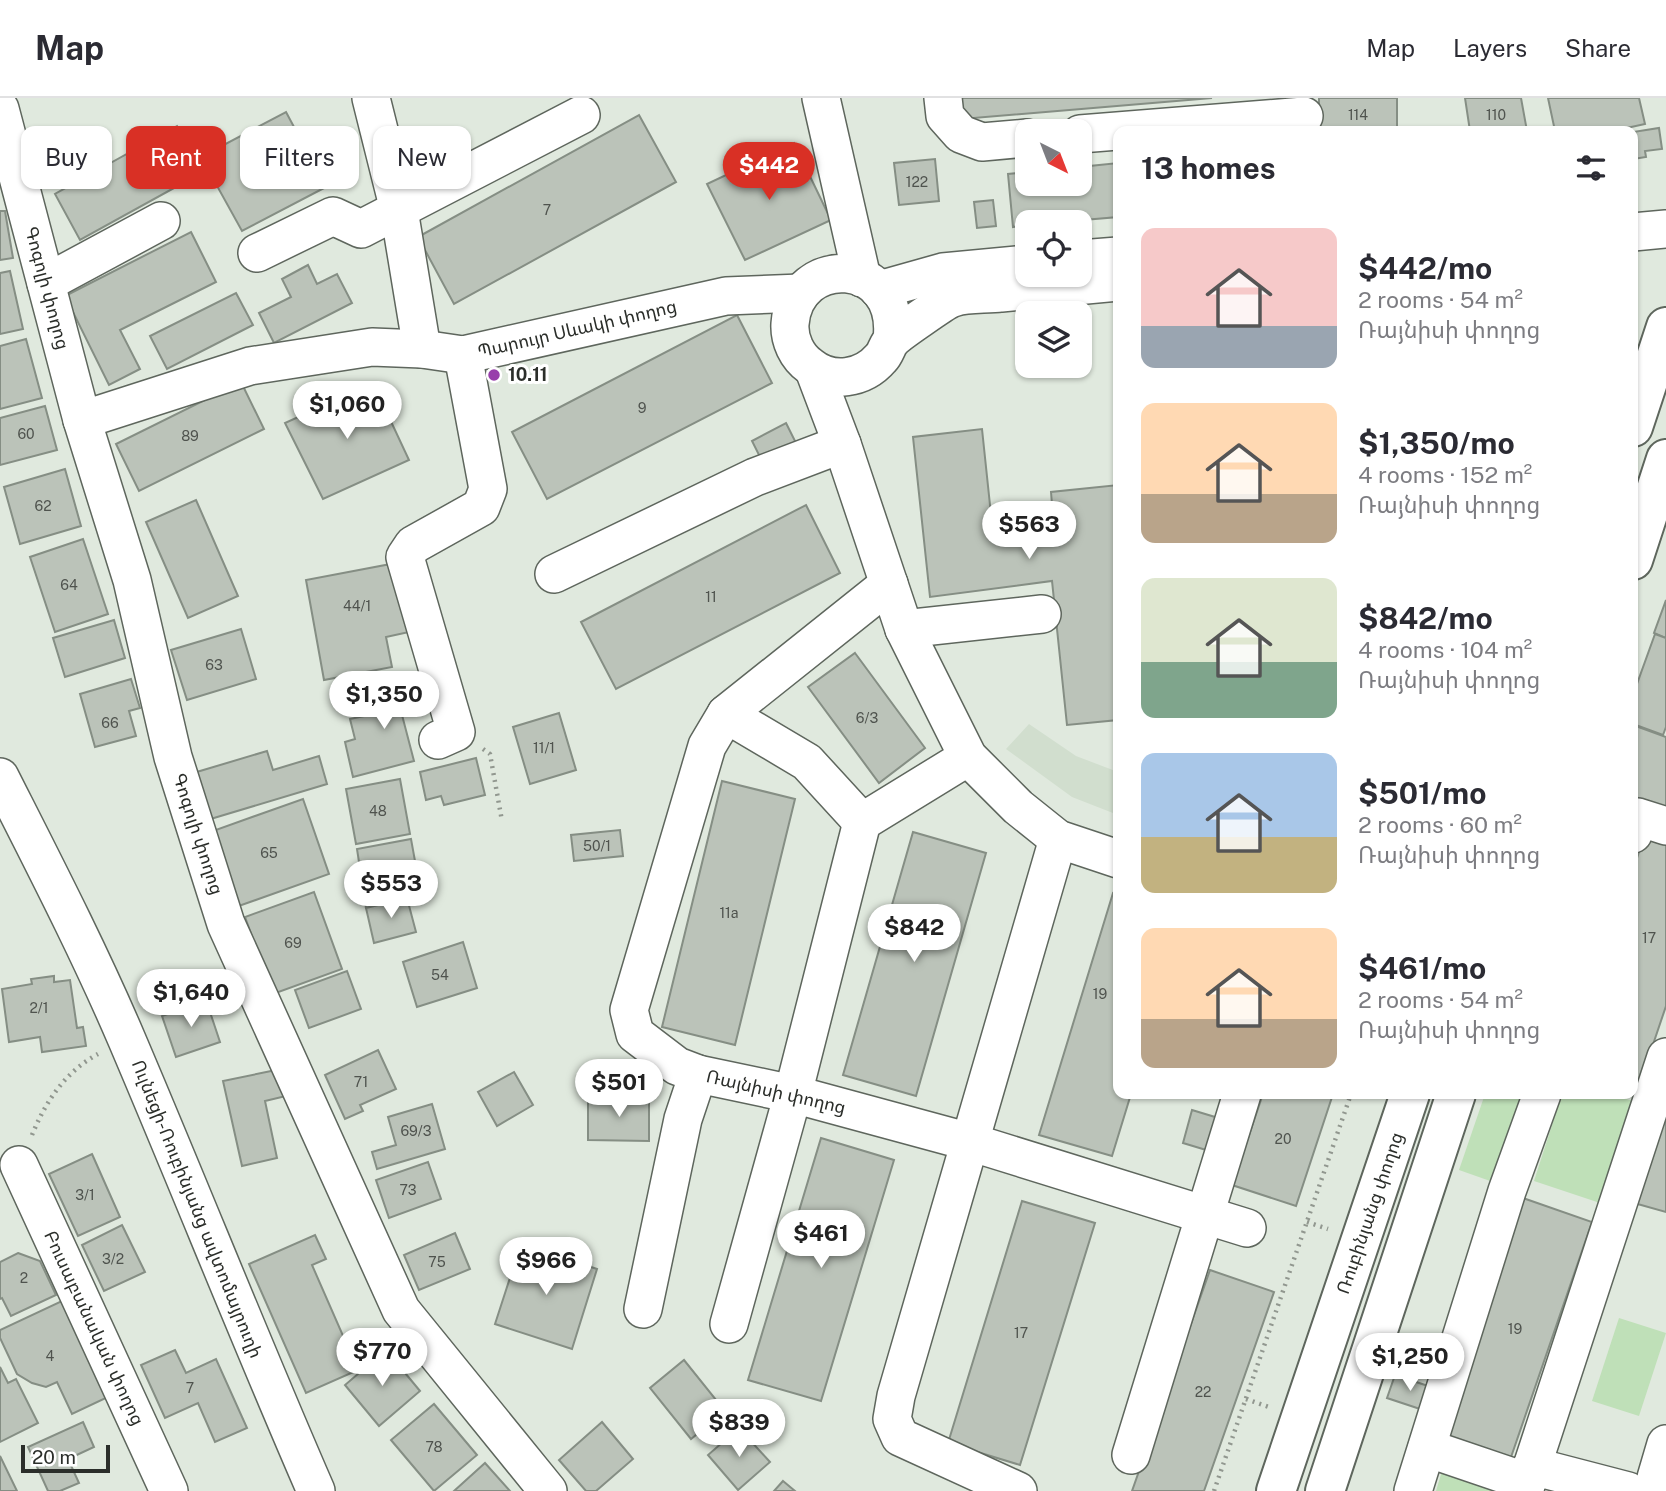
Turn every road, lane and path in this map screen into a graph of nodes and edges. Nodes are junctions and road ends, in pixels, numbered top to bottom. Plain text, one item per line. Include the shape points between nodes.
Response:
1 (371, 98) edge
2 (821, 98) edge
3 (943, 98) edge
4 (0, 109) edge
5 (581, 115) dead end
6 (1304, 115) edge
7 (1174, 126) edge
8 (1113, 131) edge
9 (1092, 133) edge
10 (1015, 139) edge
11 (1666, 204) edge
12 (1638, 207) edge
13 (399, 210) junction
14 (161, 221) dead end
15 (1666, 229) edge
16 (1638, 232) edge
17 (257, 253) dead end
18 (1113, 256) edge
19 (1092, 258) edge
20 (1015, 265) edge
21 (858, 281) junction
22 (1113, 282) edge
23 (46, 283) junction
24 (795, 310) junction
25 (1666, 327) edge
26 (892, 340) junction
27 (422, 349) junction
28 (463, 355) junction
29 (814, 370) junction
30 (855, 376) junction
31 (1638, 412) edge
32 (82, 419) junction
33 (842, 444) junction
34 (1666, 459) edge
35 (1638, 545) edge
36 (554, 573) dead end
37 (889, 584) junction
38 (1042, 614) dead end
39 (904, 629) junction
40 (726, 715) junction
41 (447, 736) joint
42 (968, 757) junction
43 (0, 778) edge
44 (1638, 817) edge
45 (502, 821) dead end
46 (862, 822) junction
47 (1666, 825) edge
48 (1058, 839) junction
49 (1113, 857) edge
50 (127, 1039) junction
51 (1666, 1057) edge
52 (698, 1074) junction
53 (1651, 1092) edge
54 (793, 1094) junction
55 (1240, 1099) edge
56 (1350, 1099) edge
57 (1408, 1099) edge
58 (1454, 1099) edge
59 (1540, 1099) edge
60 (970, 1142) junction
61 (19, 1165) junction
62 (0, 1195) edge
63 (1205, 1214) junction
64 (1307, 1222) junction
65 (1247, 1228) dead end
66 (1336, 1231) dead end
67 (643, 1309) dead end
68 (729, 1324) dead end
69 (1246, 1399) junction
70 (1277, 1409) dead end
71 (1666, 1444) edge
72 (1427, 1448) junction
73 (1131, 1455) dead end
74 (1527, 1480) edge
75 (1007, 1489) edge
76 (169, 1491) edge
77 (316, 1491) edge
78 (548, 1491) edge
79 (1214, 1491) edge
80 (1276, 1491) edge
81 (1325, 1491) edge
82 (1413, 1491) edge
83 (1628, 1491) edge
84 (1659, 1491) edge

1 - 13 street
2 - 21 street
3 - 10 street via 945,116 961,134 982,142
4 - 23 street, Գոգոլի փողոց
5 - 13 street
6 - 7 street
8 - 9 street
11 - 12 street
13 - 17 street via 361,229 333,216
13 - 27 street
14 - 23 street
15 - 16 street
18 - 19 street
20 - 21 street
21 - 24 street via 810,285
21 - 26 street via 890,305
22 - 26 street via 953,298
23 - 32 street, Գոգոլի փողոց
24 - 28 street, Պարույր Սևակի փողոց via 746,295 726,296
24 - 29 street via 796,351
25 - 31 main road
26 - 30 street via 871,369
27 - 28 street, Պարույր Սևակի փողոց
27 - 32 street, Պարույր Սևակի փողոց via 372,347 250,366
28 - 41 street via 488,489 486,499 481,507 413,545 405,557
29 - 30 street via 827,376
29 - 33 street
30 - 33 street
32 - 78 street, Գոգոլի փողոց via 132,580 173,757 226,924 401,1310
33 - 36 street via 755,477
33 - 37 street
34 - 35 main road
37 - 39 street
37 - 40 street, Ռայնիսի փողոց
38 - 39 street
39 - 42 street
40 - 46 street via 807,762
40 - 52 street, Ռայնիսի փողոց via 707,746 629,1010 635,1034 677,1066
41 - 45 path via 490,754
42 - 46 street
42 - 48 street
43 - 50 street, Ուլնեցի-Ռուբինյանց ավտոմայրուղի
44 - 47 street
46 - 54 street
48 - 49 street
48 - 60 street
50 - 61 path via 88,1060 59,1084
50 - 77 street, Ուլնեցի-Ռուբինյանց ավտոմայրուղի
51 - 53 street
52 - 54 street, Ռայնիսի փողոց
52 - 67 street via 683,1119
53 - 74 street
54 - 60 street, Ռայնիսի փողոց
54 - 68 street
55 - 63 street
56 - 64 path
57 - 80 main road, Ռուբինյանց փողոց
58 - 81 main road
59 - 72 street
60 - 63 street, Ռայնիսի փողոց
60 - 75 street via 892,1419 900,1437
61 - 62 street
61 - 76 street, Բուսաբանական փողոց
63 - 65 street, Ռայնիսի փողոց
63 - 73 street
64 - 66 path
64 - 69 path
69 - 70 path
69 - 79 path
71 - 84 street via 1656,1478
72 - 74 street
72 - 82 street
74 - 83 street

